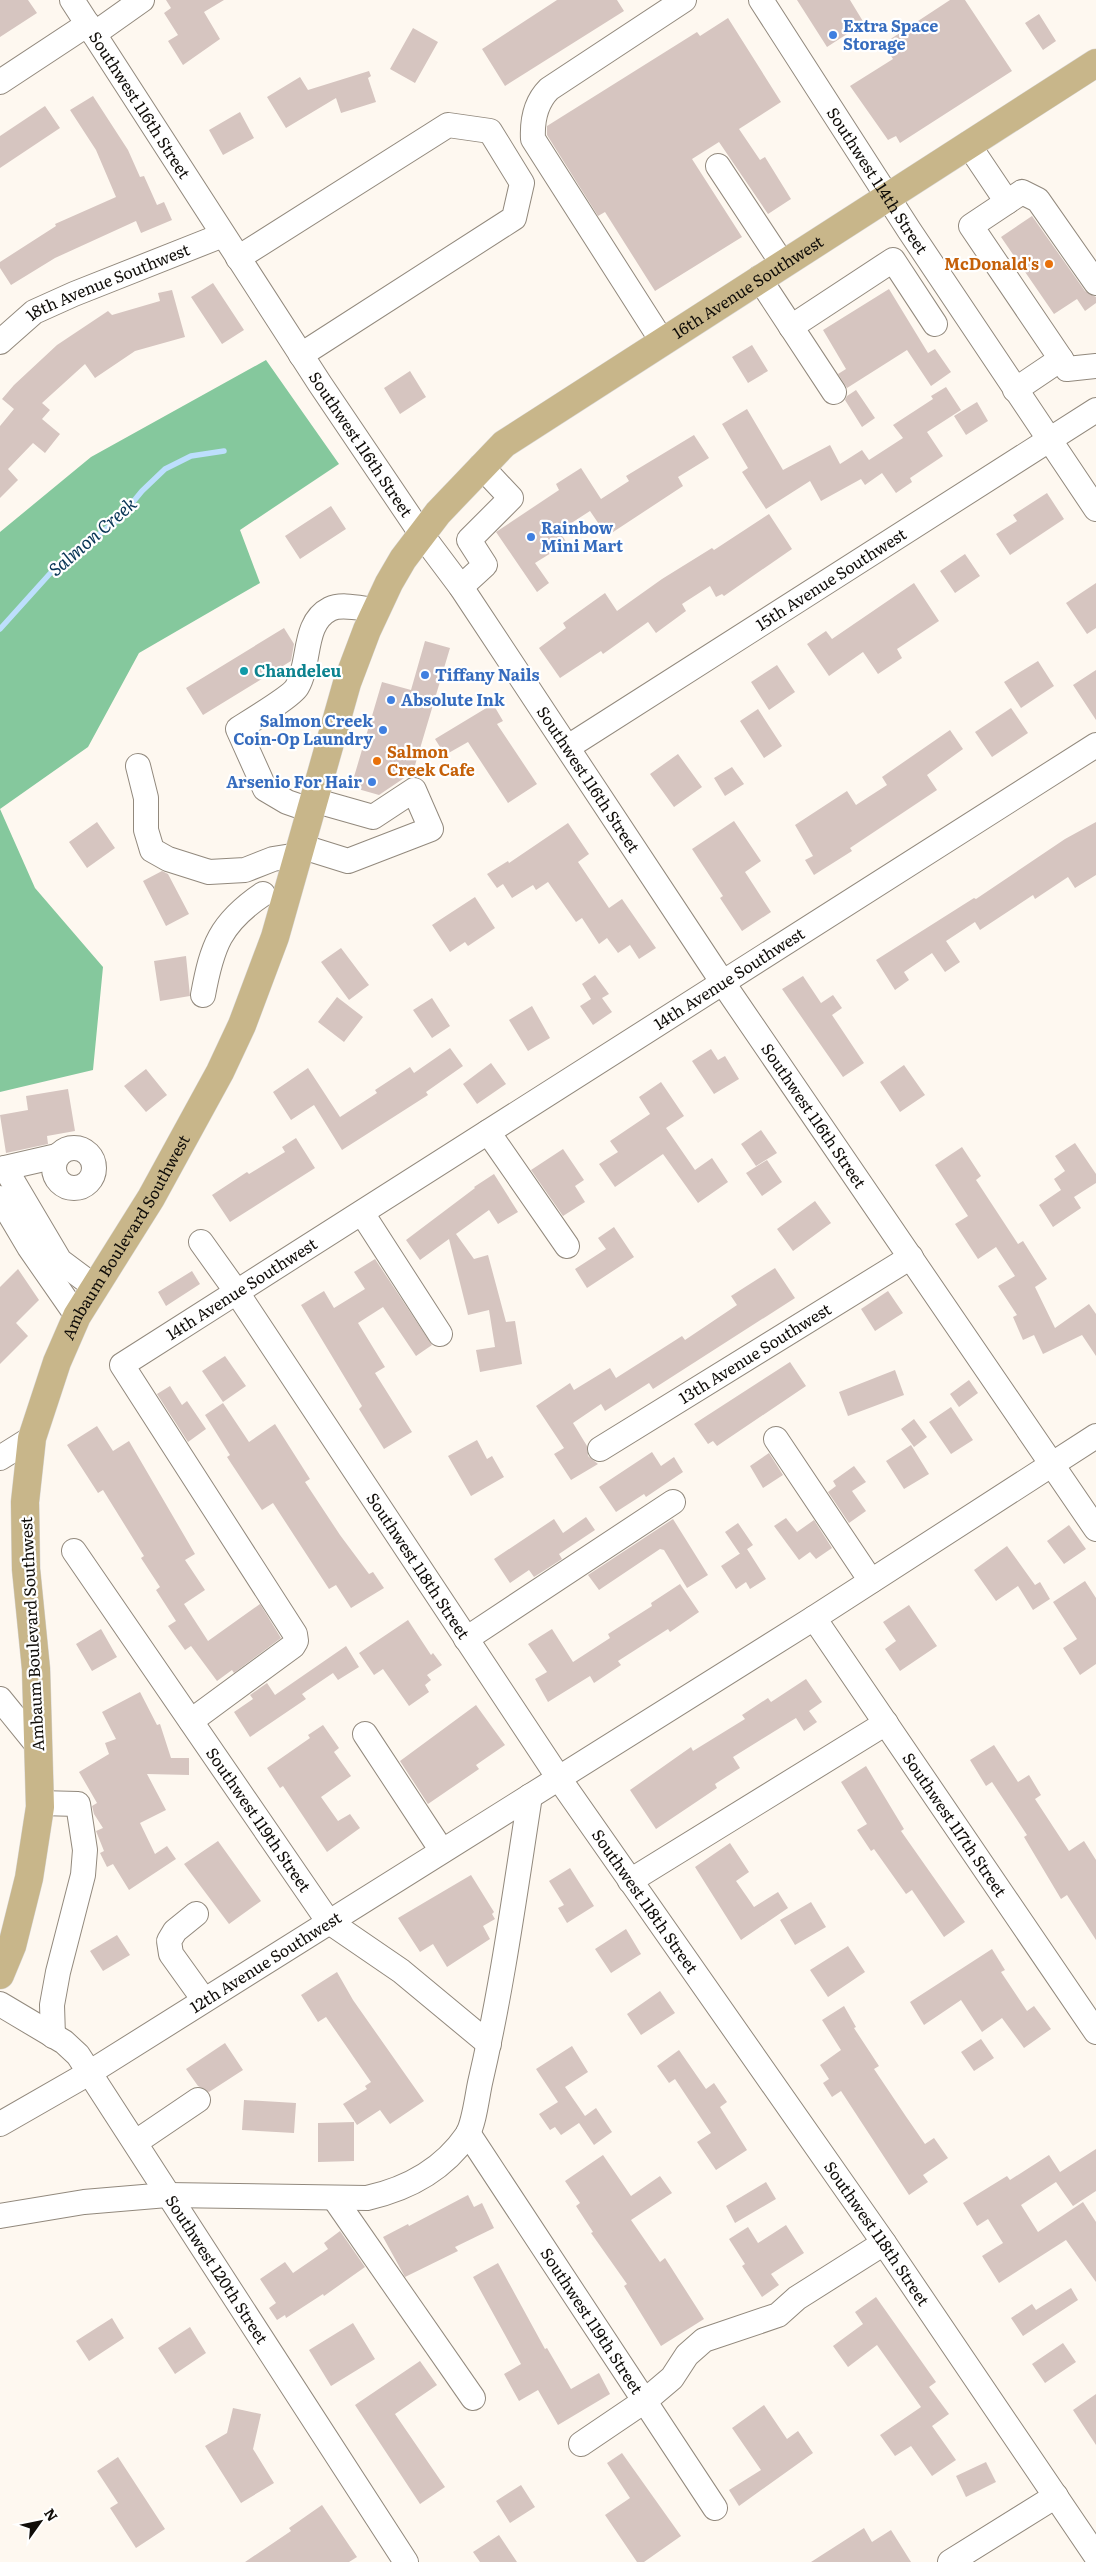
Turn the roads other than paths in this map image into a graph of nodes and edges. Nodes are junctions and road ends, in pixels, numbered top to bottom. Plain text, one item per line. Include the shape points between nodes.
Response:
1 (72, 0) edge
2 (142, 0) edge
3 (684, 0) edge
4 (761, 0) edge
5 (91, 29) junction
6 (1096, 63) edge
7 (0, 82) edge
8 (968, 144) junction
9 (718, 166) dead end
10 (888, 196) junction
11 (1015, 197) junction
12 (223, 235) junction
13 (238, 258) junction
14 (782, 263) junction
15 (759, 278) junction
16 (1096, 283) edge
17 (935, 324) dead end
18 (791, 327) junction
19 (662, 341) junction
20 (0, 342) edge
21 (301, 355) junction
22 (1064, 364) junction
23 (1096, 366) edge
24 (1015, 390) junction
25 (834, 392) dead end
26 (1096, 410) edge
27 (1049, 440) junction
28 (482, 466) junction
29 (1096, 509) edge
30 (422, 535) junction
31 (461, 587) junction
32 (376, 610) junction
33 (1096, 745) edge
34 (568, 747) junction
35 (138, 766) dead end
36 (312, 805) junction
37 (299, 851) junction
38 (245, 870) junction
39 (215, 872) junction
40 (274, 897) junction
41 (723, 982) junction
42 (203, 995) dead end
43 (488, 1132) junction
44 (57, 1156) dead end
45 (2, 1168) edge
46 (0, 1198) edge
47 (362, 1213) junction
48 (45, 1236) junction
49 (201, 1242) dead end
50 (567, 1246) dead end
51 (911, 1257) junction
52 (95, 1287) junction
53 (236, 1291) junction
54 (77, 1316) junction
55 (440, 1334) dead end
56 (1096, 1436) edge
57 (32, 1438) junction
58 (776, 1439) dead end
59 (600, 1450) dead end
60 (0, 1458) edge
61 (1051, 1465) junction
62 (673, 1502) dead end
63 (1096, 1529) edge
64 (74, 1551) dead end
65 (871, 1581) junction
66 (814, 1618) junction
67 (466, 1639) junction
68 (0, 1699) edge
69 (191, 1721) junction
70 (886, 1723) junction
71 (365, 1734) dead end
72 (39, 1748) junction
73 (558, 1777) junction
74 (530, 1796) junction
75 (40, 1803) junction
76 (442, 1851) junction
77 (630, 1881) junction
78 (196, 1914) dead end
79 (328, 1921) junction
80 (0, 1975) edge
81 (204, 2000) junction
82 (0, 2004) edge
83 (1096, 2032) edge
84 (53, 2036) junction
85 (489, 2044) junction
86 (90, 2073) junction
87 (198, 2100) dead end
88 (0, 2124) edge
89 (468, 2133) junction
90 (136, 2142) junction
91 (168, 2194) junction
92 (334, 2198) junction
93 (0, 2216) edge
94 (884, 2243) junction
95 (473, 2398) dead end
96 (646, 2400) junction
97 (581, 2444) dead end
98 (1056, 2496) junction
99 (715, 2508) dead end
100 (1096, 2556) edge
101 (406, 2562) edge
102 (950, 2562) edge

1 - 5 street, Southwest 116th Street
2 - 5 street
3 - 19 street via 549,89 539,99 532,128 533,139
4 - 10 street, Southwest 114th Street
5 - 7 street
5 - 12 street, Southwest 116th Street
6 - 8 main road, 16th Avenue Southwest
8 - 10 main road, 16th Avenue Southwest
8 - 11 street
9 - 14 street
10 - 14 main road, 16th Avenue Southwest
10 - 24 street, Southwest 114th Street
11 - 16 street via 1038,200
11 - 22 street via 972,226
12 - 13 street, Southwest 116th Street
12 - 20 street, 18th Avenue Southwest via 34,312
13 - 21 street, Southwest 116th Street
13 - 21 street via 448,125 490,131 522,183 514,218
14 - 15 main road, 16th Avenue Southwest
15 - 18 street
15 - 19 main road, 16th Avenue Southwest
17 - 18 street via 893,260
18 - 25 street
19 - 28 main road, 16th Avenue Southwest via 520,432
21 - 30 street, Southwest 116th Street
22 - 23 street
22 - 24 street
24 - 27 street, Southwest 114th Street
26 - 27 street, 15th Avenue Southwest
27 - 29 street, Southwest 114th Street
27 - 34 street, 15th Avenue Southwest
28 - 30 main road, 16th Avenue Southwest
28 - 31 street via 511,498 469,540 485,565
30 - 31 street, Southwest 116th Street
30 - 32 main road, Ambaum Boulevard Southwest via 403,559
31 - 34 street, Southwest 116th Street
32 - 36 main road, Ambaum Boulevard Southwest via 347,683
32 - 36 street via 330,609 312,626 307,660 297,689 238,729 265,789 287,802
33 - 41 street, 14th Avenue Southwest
34 - 41 street, Southwest 116th Street
35 - 39 street via 146,798 146,830 152,850 168,859
36 - 37 main road, Ambaum Boulevard Southwest
36 - 37 street via 373,817 414,790 431,829 348,861
37 - 38 street
37 - 40 main road, Ambaum Boulevard Southwest
38 - 39 street
38 - 40 street
39 - 40 street via 243,889
40 - 42 street via 236,915 218,938
40 - 52 main road, Ambaum Boulevard Southwest via 274,937 220,1072 151,1198
41 - 43 street, 14th Avenue Southwest
41 - 51 street, Southwest 116th Street
43 - 47 street, 14th Avenue Southwest
43 - 50 street
44 - 45 street
45 - 48 street
46 - 48 street
47 - 53 street, 14th Avenue Southwest
47 - 55 street
48 - 52 street via 60,1261
48 - 54 street
49 - 53 street, Southwest 118th Street
51 - 59 street, 13th Avenue Southwest
51 - 61 street, Southwest 116th Street
52 - 54 main road, Ambaum Boulevard Southwest
53 - 67 street, Southwest 118th Street
53 - 69 street, 14th Avenue Southwest via 122,1365 295,1634 293,1646
54 - 57 main road, Ambaum Boulevard Southwest via 57,1362
56 - 61 street, 12th Avenue Southwest
57 - 60 street
57 - 72 main road, Ambaum Boulevard Southwest via 26,1502 26,1569 36,1669
58 - 65 street
61 - 63 street, Southwest 116th Street
61 - 65 street, 12th Avenue Southwest
62 - 67 street
64 - 69 street, Southwest 119th Street
65 - 66 street, 12th Avenue Southwest
66 - 70 street, Southwest 117th Street
66 - 73 street, 12th Avenue Southwest
67 - 73 street, Southwest 118th Street
68 - 72 street
69 - 79 street, Southwest 119th Street
70 - 77 street
70 - 83 street, Southwest 117th Street
71 - 76 street
72 - 75 main road, Ambaum Boulevard Southwest
73 - 74 street, 12th Avenue Southwest
73 - 77 street, Southwest 118th Street
74 - 76 street, 12th Avenue Southwest
74 - 85 street
75 - 80 main road, Ambaum Boulevard Southwest via 29,1878 12,1946
75 - 84 street via 78,1804 86,1850 52,2005
76 - 79 street, 12th Avenue Southwest
77 - 94 street, Southwest 118th Street
78 - 81 street via 175,1931 169,1941 171,1954
79 - 81 street, 12th Avenue Southwest
79 - 85 street, Southwest 119th Street via 401,1971
81 - 86 street, 12th Avenue Southwest
82 - 84 street, Southwest 120th Street
84 - 86 street, Southwest 120th Street via 78,2056
85 - 89 street
86 - 88 street, 12th Avenue Southwest
86 - 90 street, Southwest 120th Street
87 - 90 street
89 - 92 street via 449,2156 412,2184 367,2198
89 - 96 street, Southwest 119th Street
90 - 91 street, Southwest 120th Street
91 - 92 street
91 - 93 street via 84,2202
91 - 101 street, Southwest 120th Street
92 - 95 street
94 - 96 street via 797,2298 778,2315 704,2340 686,2355 672,2378
94 - 98 street, Southwest 118th Street
96 - 97 street
96 - 99 street, Southwest 119th Street
98 - 100 street, Southwest 118th Street
98 - 102 street

